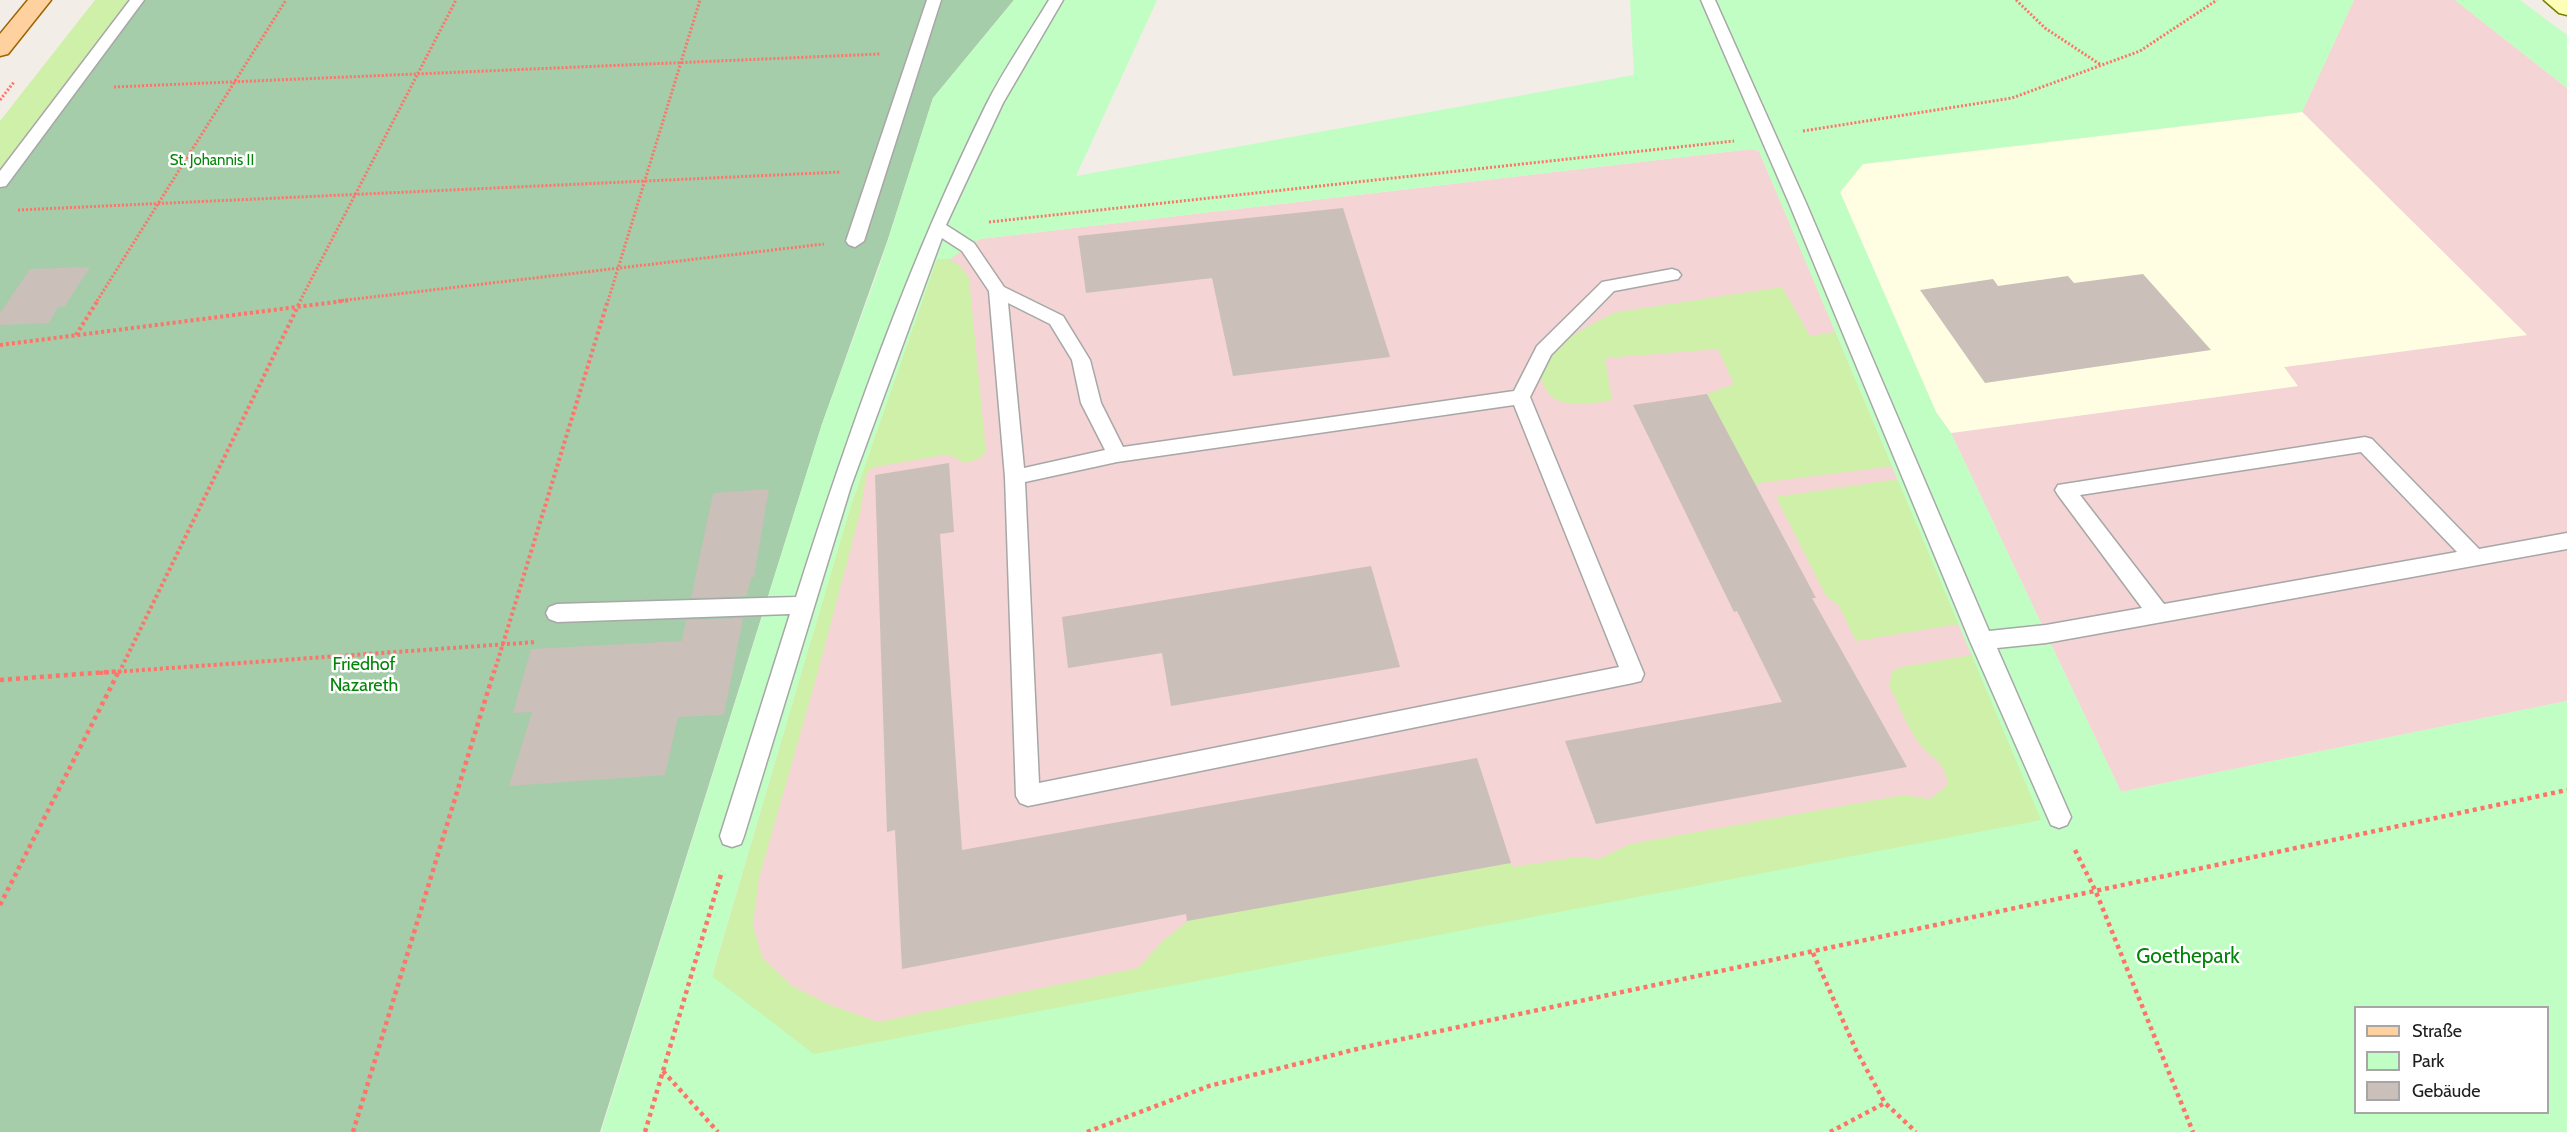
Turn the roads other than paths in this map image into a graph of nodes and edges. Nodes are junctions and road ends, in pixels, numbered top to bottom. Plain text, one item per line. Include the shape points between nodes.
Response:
1 (40, 0) edge
2 (137, 0) edge
3 (934, 0) edge
4 (1056, 0) edge
5 (1708, 0) edge
6 (2555, 0) edge
7 (2567, 8) edge
8 (0, 49) edge
9 (0, 182) edge
10 (937, 227) junction
11 (855, 241) road end
12 (1672, 275) dead end
13 (998, 291) junction
14 (1520, 397) junction
15 (1118, 455) junction
16 (1015, 477) junction
17 (2567, 541) edge
18 (2474, 557) junction
19 (804, 605) junction
20 (557, 613) road end
21 (2158, 613) junction
22 (1981, 641) junction
23 (2059, 817) road end
24 (732, 836) road end

1 - 8 main road
2 - 9 lane
3 - 11 lane
4 - 10 lane via 995,103
5 - 22 lane via 1770,137
6 - 7 street
10 - 13 lane via 968,247
10 - 19 lane via 841,486
12 - 14 lane via 1608,286 1544,351
13 - 15 lane via 1057,320 1081,360 1091,403
13 - 16 lane
14 - 15 lane
14 - 16 lane via 1633,674 1028,796
15 - 16 lane
17 - 18 lane
18 - 21 lane
18 - 21 lane via 2365,444 2065,490
19 - 20 lane
19 - 24 lane
21 - 22 lane via 2046,634
22 - 23 lane

